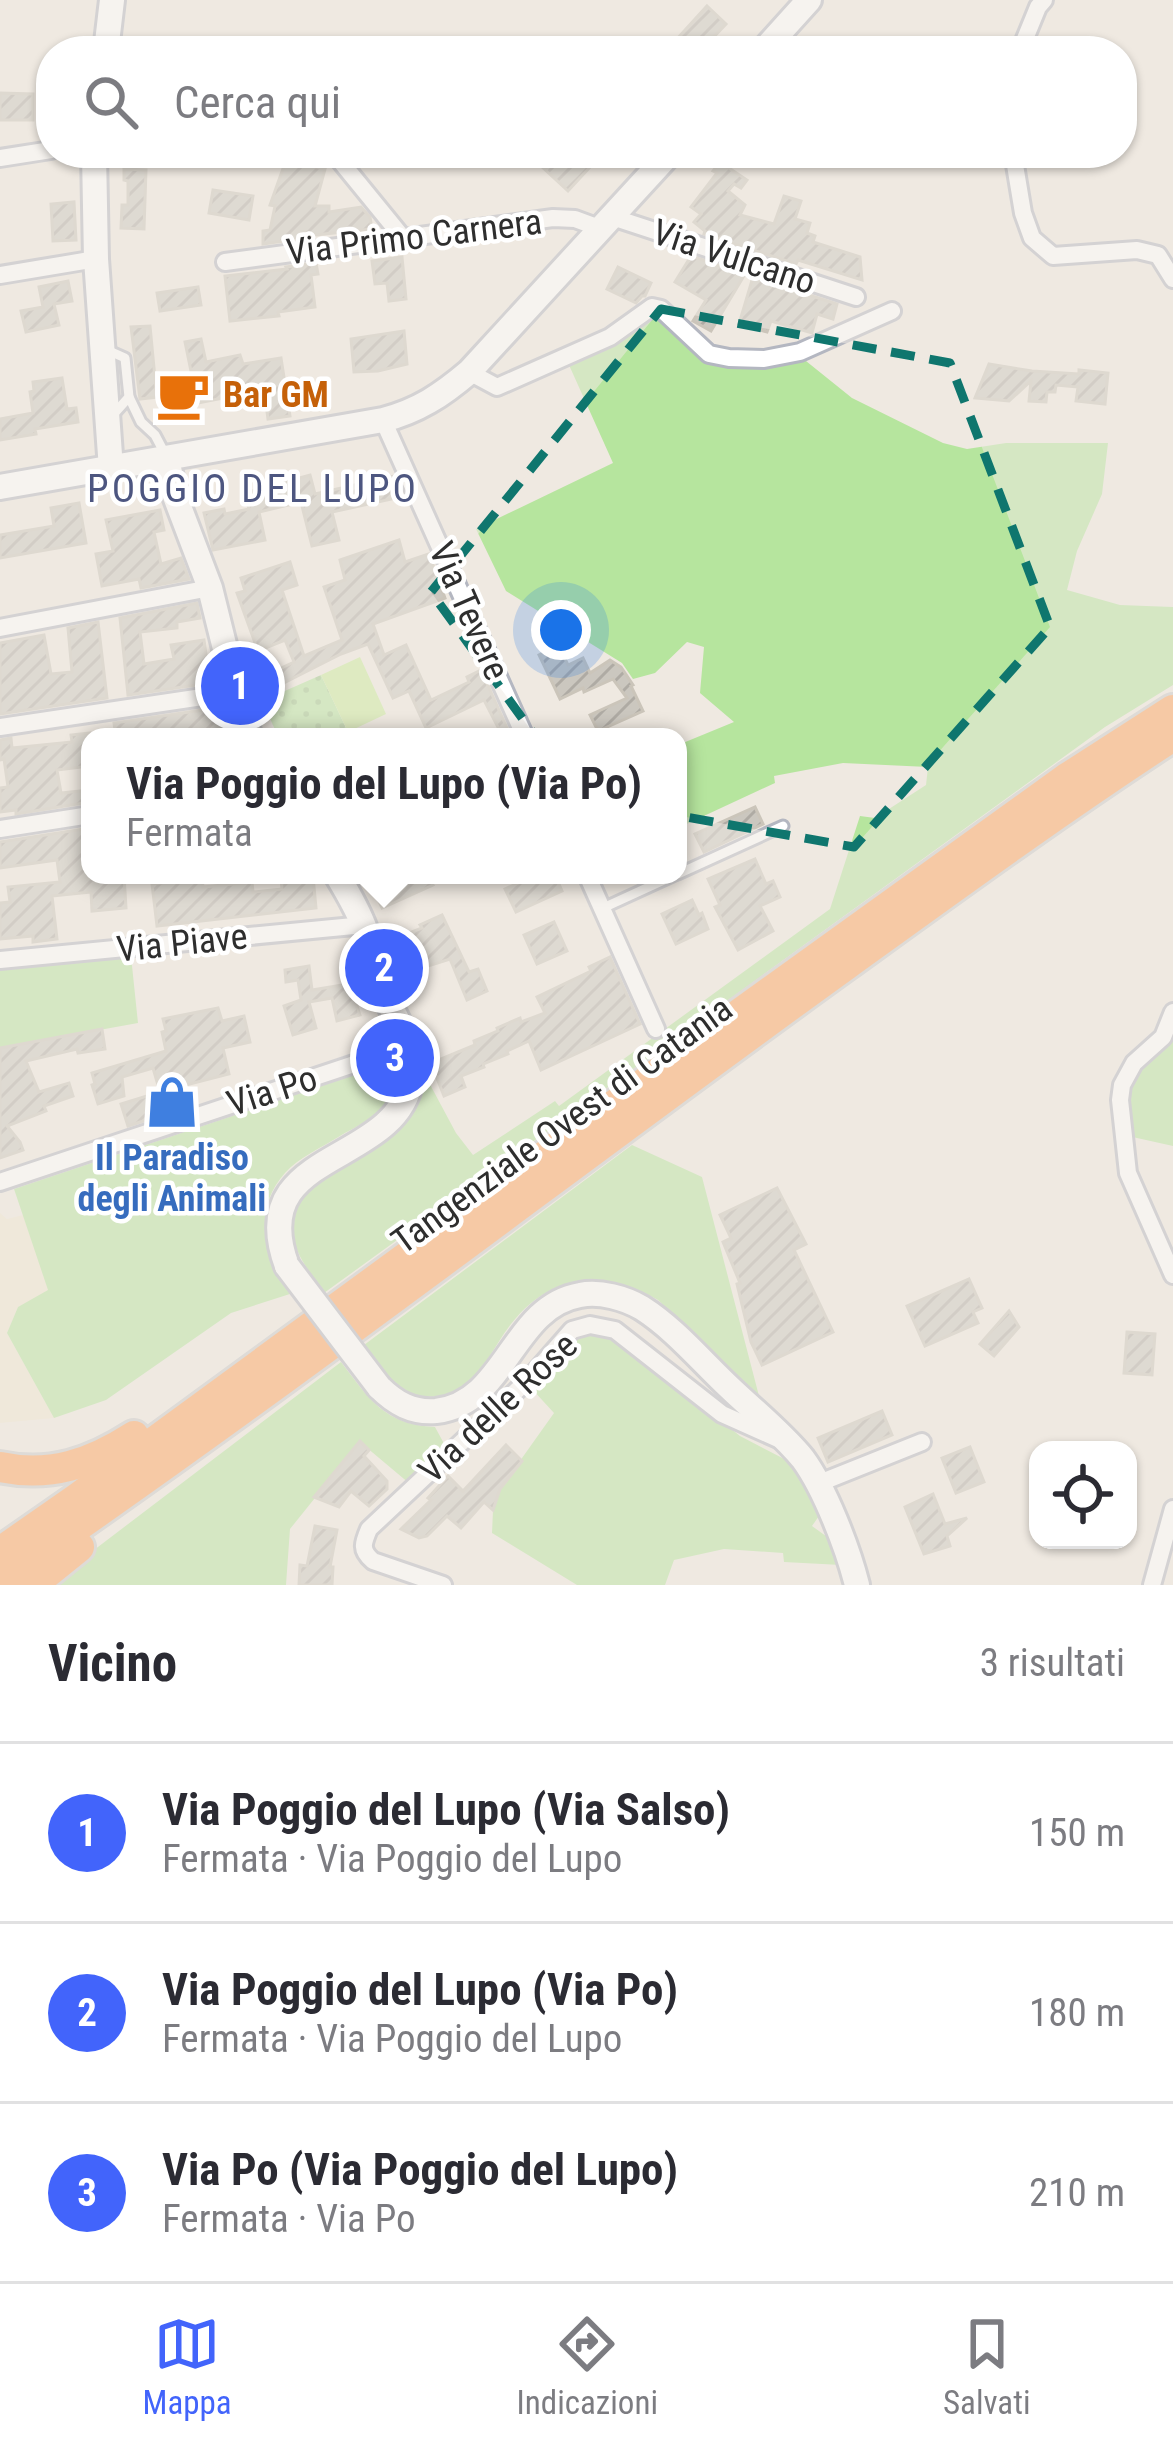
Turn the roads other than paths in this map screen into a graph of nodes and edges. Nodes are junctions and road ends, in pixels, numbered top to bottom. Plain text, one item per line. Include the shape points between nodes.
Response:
1 (112, 0) edge
2 (809, 0) edge
3 (1044, 0) edge
4 (108, 36) edge
5 (777, 36) edge
6 (1026, 36) edge
7 (36, 152) edge
8 (0, 158) edge
9 (94, 168) edge
10 (346, 168) edge
11 (656, 168) edge
12 (1016, 168) edge
13 (607, 223) junction
14 (403, 238) junction
15 (96, 259) junction
16 (225, 262) dead end
17 (0, 275) edge
18 (1173, 279) edge
19 (856, 297) dead end
20 (892, 311) dead end
21 (102, 348) junction
22 (470, 372) junction
23 (129, 397) junction
24 (383, 420) junction
25 (107, 421) junction
26 (167, 459) junction
27 (111, 469) junction
28 (0, 488) edge
29 (211, 588) junction
30 (0, 628) edge
31 (236, 692) junction
32 (1173, 710) edge
33 (0, 727) edge
34 (247, 728) edge
35 (521, 728) edge
36 (1173, 736) edge
37 (81, 816) edge
38 (783, 826) dead end
39 (0, 829) edge
40 (687, 869) edge
41 (342, 884) edge
42 (591, 884) edge
43 (654, 884) edge
44 (602, 908) junction
45 (364, 925) junction
46 (0, 960) edge
47 (1173, 1012) edge
48 (656, 1029) dead end
49 (408, 1046) junction
50 (0, 1182) edge
51 (1173, 1273) edge
52 (386, 1274) junction
53 (321, 1353) junction
54 (734, 1407) junction
55 (922, 1442) dead end
56 (0, 1467) edge
57 (817, 1484) junction
58 (1173, 1509) edge
59 (0, 1552) edge
60 (0, 1580) edge
61 (32, 1585) edge
62 (443, 1585) edge
63 (857, 1585) edge
64 (1152, 1585) edge

1 - 4 street
2 - 5 street
3 - 6 street
7 - 8 street
9 - 15 street
10 - 14 street
11 - 13 street
12 - 18 street via 1032,238 1053,256 1137,250 1158,255
13 - 14 street, Via Primo Carnera via 553,218
13 - 19 street, Via Vulcano
13 - 22 street
14 - 16 street, Via Primo Carnera
15 - 17 street
15 - 21 street
20 - 22 street via 800,352 764,359 710,354 652,308 610,337 497,387
21 - 23 lane via 125,358
21 - 25 street
22 - 24 street via 424,405
23 - 25 lane
23 - 26 lane
24 - 26 street
24 - 35 street, Via Tevere
25 - 27 street
26 - 27 street
26 - 29 street
27 - 28 street
29 - 30 street
29 - 31 street
31 - 33 street
31 - 34 street
32 - 52 highway, Tangenziale Ovest di Catania via 1067,778
36 - 53 highway, Tangenziale Ovest di Catania via 752,1033
37 - 39 street
38 - 40 lane
41 - 45 street
42 - 44 street
43 - 44 lane
44 - 48 street
45 - 46 street, Via Piave
45 - 49 street
47 - 51 street via 1163,1037 1134,1063 1120,1100 1128,1173
49 - 50 street, Via Po
49 - 54 street, bridge via 411,1080 398,1111 289,1190 279,1217 286,1266 379,1388 424,1412 459,1405 487,1385 543,1312 587,1293 643,1309
52 - 56 highway via 106,1454 62,1470
52 - 59 highway, Tangenziale Ovest di Catania
53 - 60 highway, Tangenziale Ovest di Catania
53 - 61 highway
54 - 57 street via 790,1445
54 - 62 street, Via delle Rose via 615,1330 572,1330 369,1529 364,1554 373,1561
55 - 57 street
57 - 63 street
58 - 64 street

